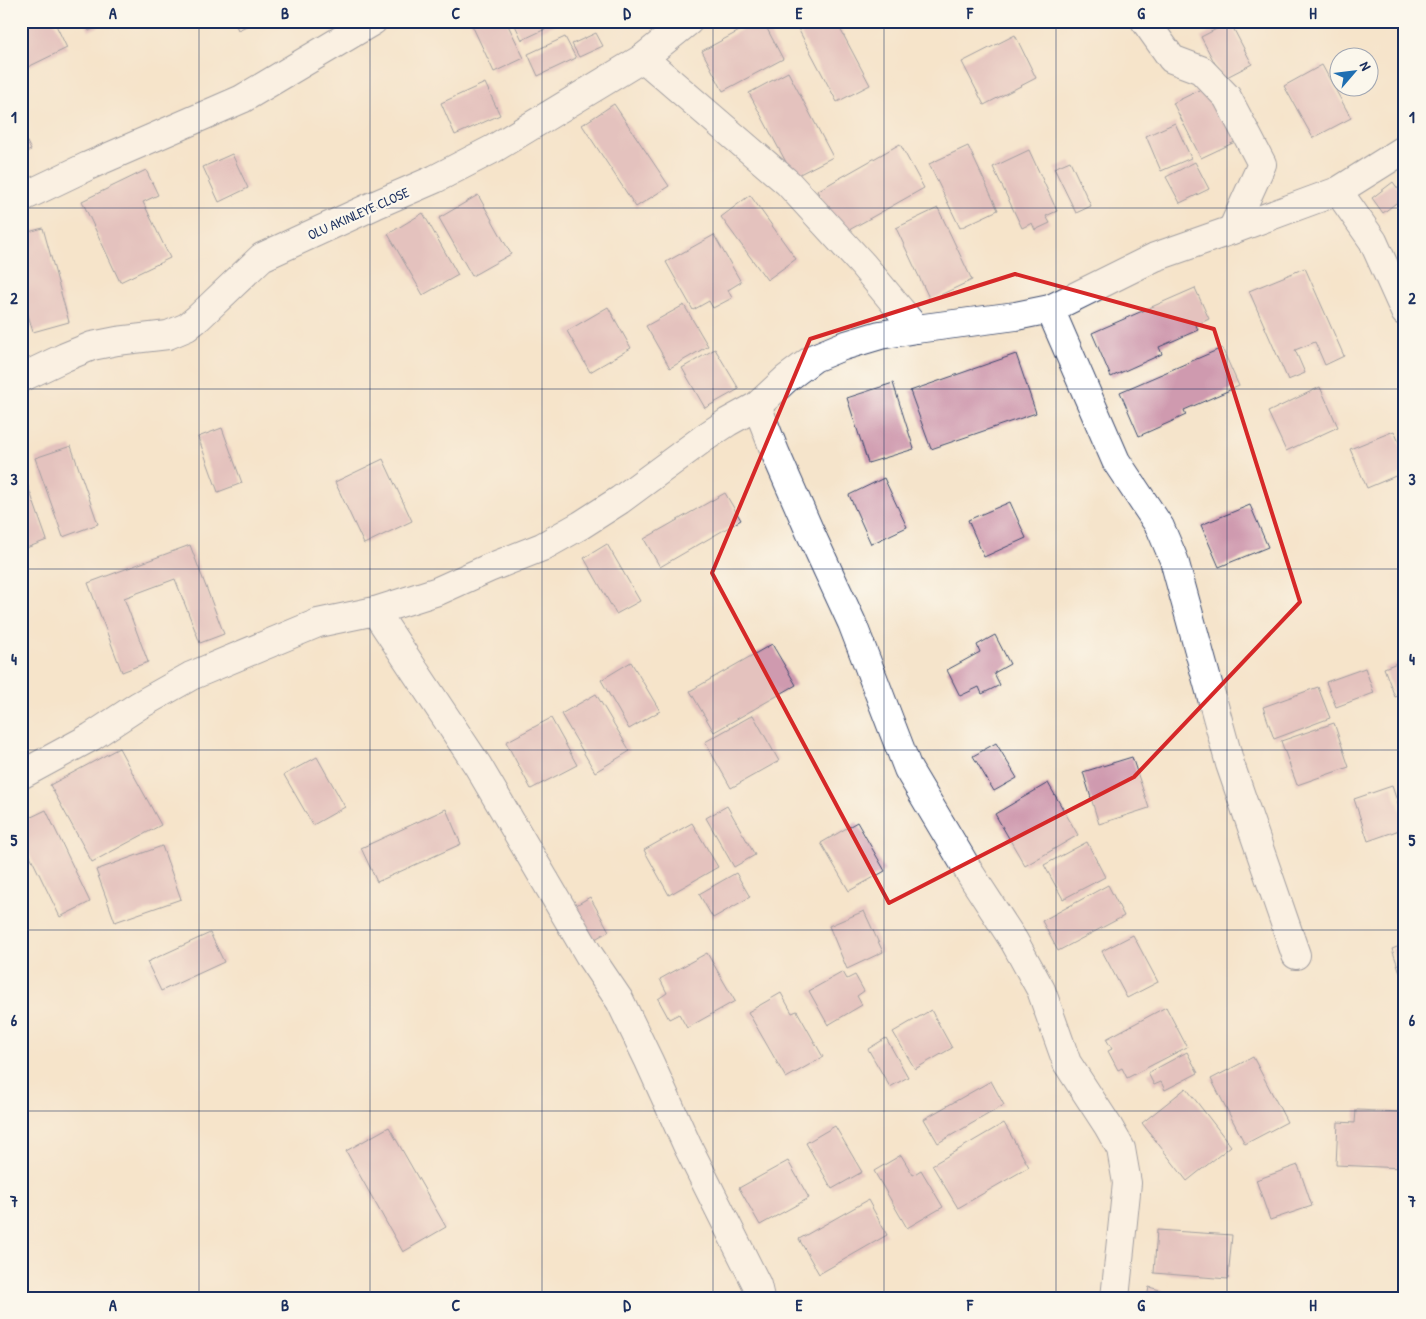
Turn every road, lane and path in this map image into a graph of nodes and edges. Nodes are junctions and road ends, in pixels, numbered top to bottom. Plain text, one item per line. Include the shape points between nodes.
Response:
1 (373, 21) edge
2 (689, 21) edge
3 (1145, 21) edge
4 (643, 58) junction
5 (1405, 149) edge
6 (1338, 191) junction
7 (21, 198) edge
8 (1232, 230) junction
9 (1050, 310) junction
10 (1405, 312) edge
11 (916, 329) junction
12 (21, 378) edge
13 (756, 406) junction
14 (375, 611) junction
15 (21, 775) edge
16 (1296, 954) dead end
17 (760, 1298) edge
18 (1115, 1298) edge

1 - 7 street via 242,99
2 - 4 street, OLU AKINLEYE CLOSE
3 - 8 street via 1172,59 1201,70 1227,98 1262,164
4 - 11 street via 788,183
4 - 12 street, OLU AKINLEYE CLOSE via 492,149 262,257 187,327 168,335 92,346
5 - 6 street
6 - 8 street
6 - 10 street via 1373,241
8 - 9 street via 1155,257
9 - 11 street
9 - 16 street via 1116,461 1160,527 1174,560 1230,764
11 - 13 street via 880,335 814,358
13 - 14 street via 704,438 581,526 542,547 438,591
13 - 18 street via 852,623 908,769 1014,941 1041,990 1067,1063 1121,1149 1127,1183
14 - 15 street via 318,623 191,676
14 - 17 street via 478,766 589,955 620,1001 757,1285

